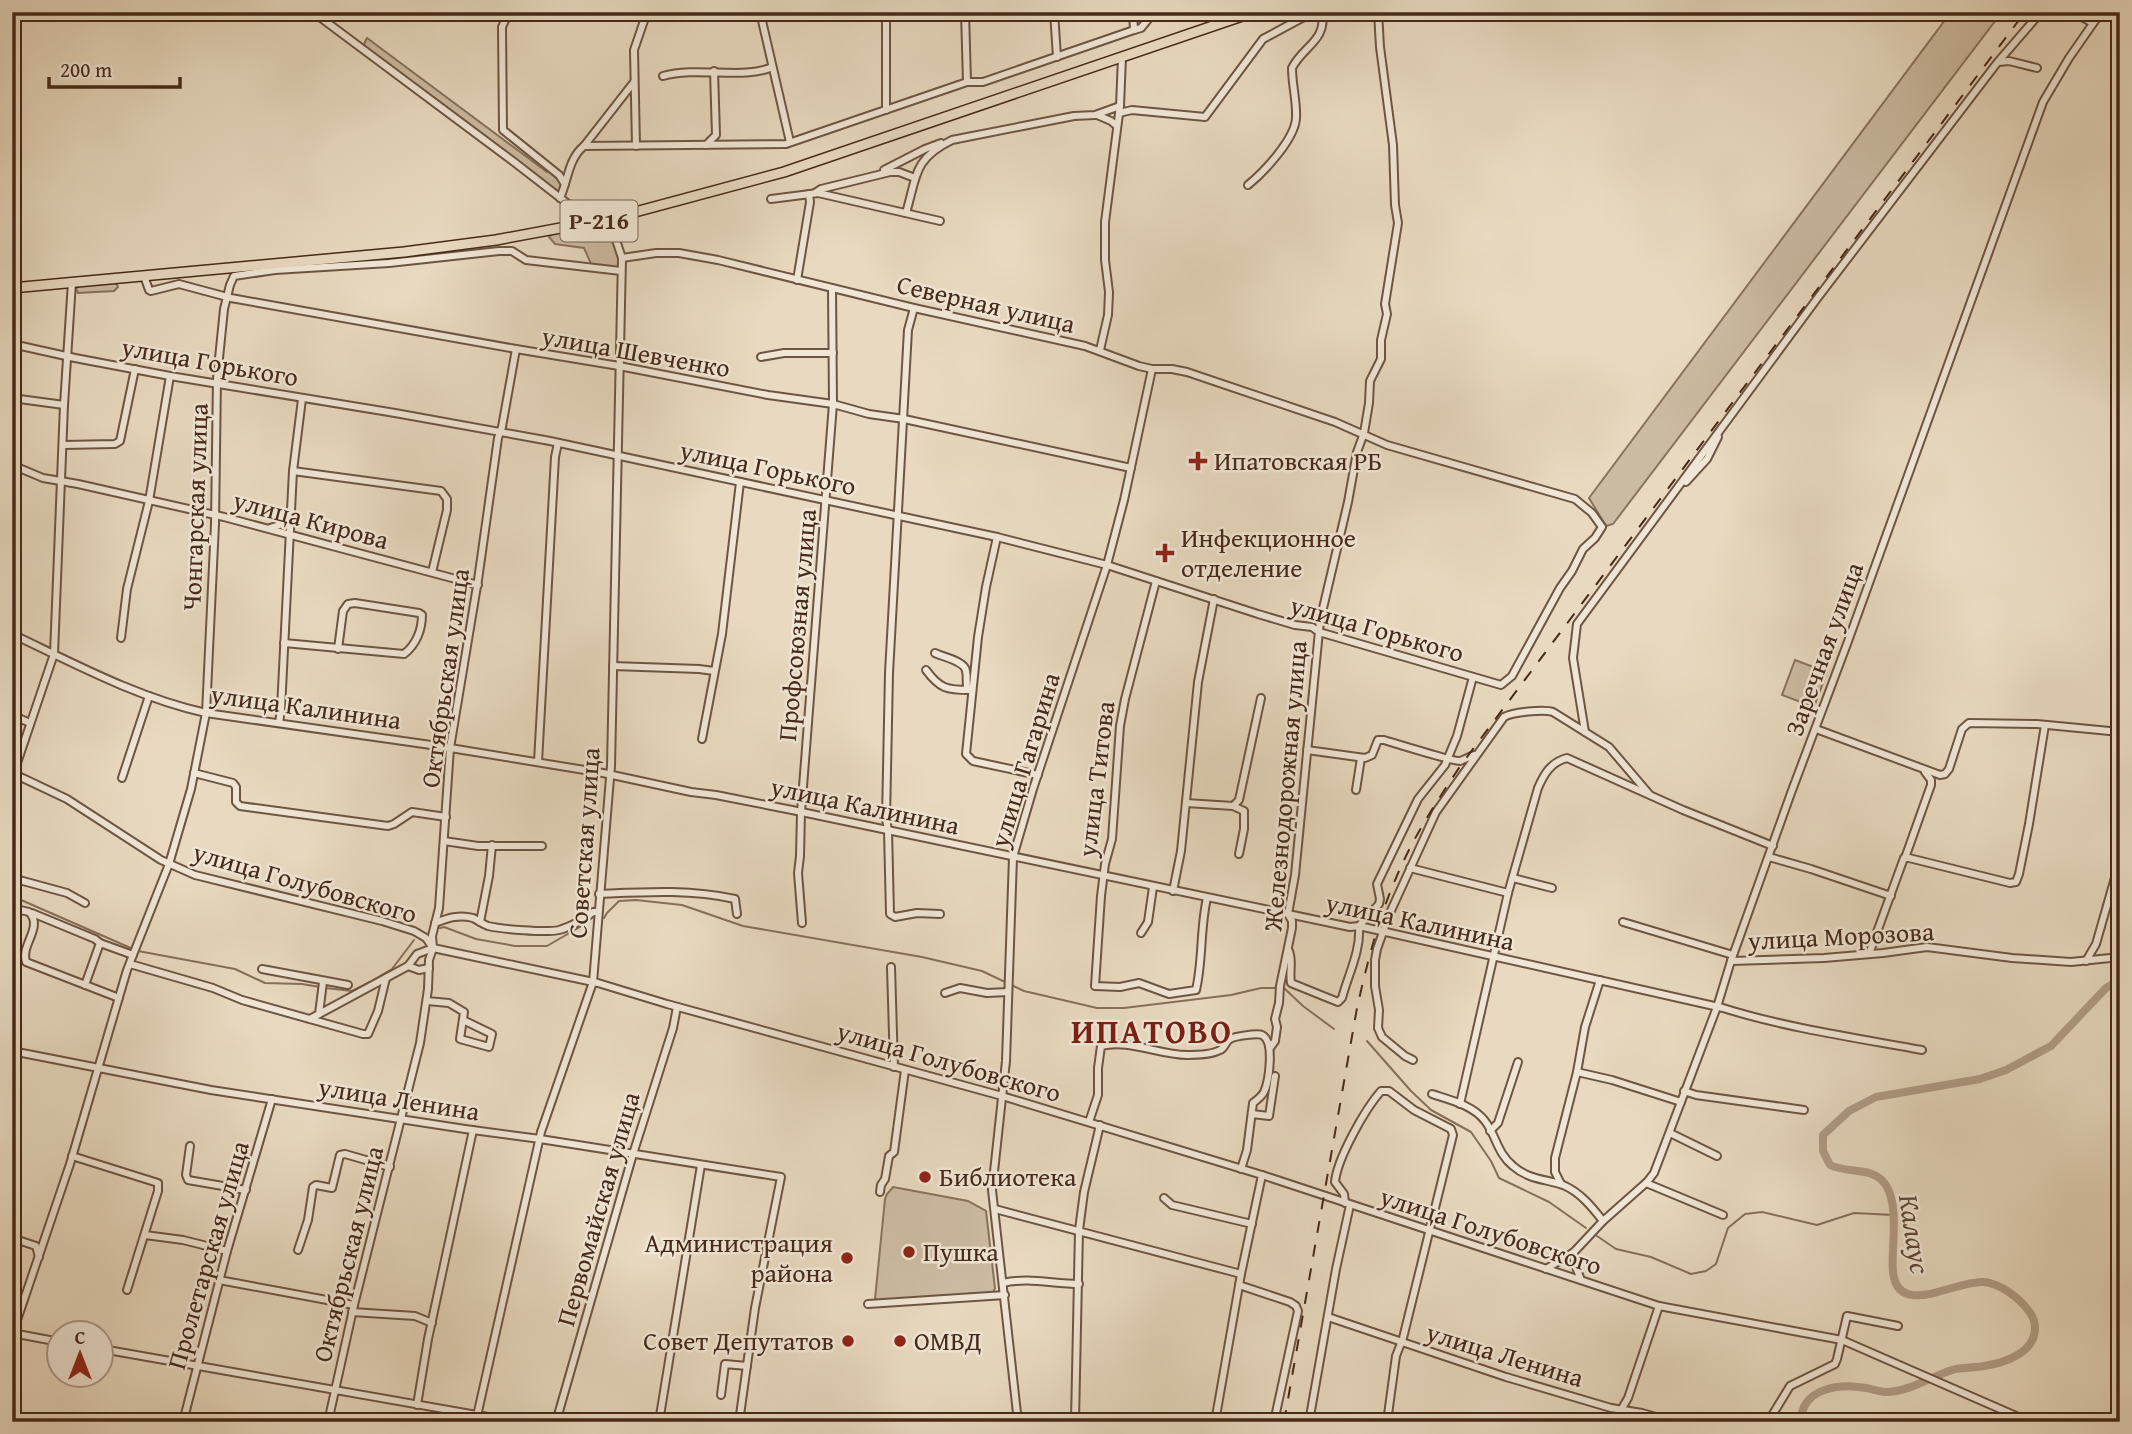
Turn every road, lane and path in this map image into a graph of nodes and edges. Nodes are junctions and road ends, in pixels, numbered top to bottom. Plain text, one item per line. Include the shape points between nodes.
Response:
1 (313, 12) edge
2 (647, 12) edge
3 (760, 12) edge
4 (886, 12) edge
5 (965, 12) edge
6 (1054, 12) edge
7 (1133, 12) edge
8 (1154, 12) edge
9 (1254, 12) edge
10 (1313, 12) edge
11 (1322, 12) edge
12 (1378, 12) edge
13 (2041, 12) edge
14 (2073, 12) edge
15 (2101, 12) edge
16 (507, 16) dead end
17 (2093, 23) junction
18 (1134, 30) junction
19 (1057, 57) junction
20 (1122, 57) junction
21 (1997, 63) junction
22 (772, 67) junction
23 (2036, 68) dead end
24 (714, 71) junction
25 (663, 76) dead end
26 (634, 82) junction
27 (967, 82) junction
28 (1120, 109) junction
29 (886, 110) junction
30 (1095, 115) junction
31 (1117, 126) junction
32 (952, 140) junction
33 (790, 142) junction
34 (584, 146) junction
35 (636, 146) junction
36 (705, 146) junction
37 (870, 177) junction
38 (915, 178) junction
39 (565, 184) junction
40 (1248, 185) dead end
41 (812, 194) junction
42 (561, 198) junction
43 (771, 199) dead end
44 (906, 213) junction
45 (609, 219) junction
46 (940, 221) dead end
47 (586, 224) junction
48 (622, 258) junction
49 (621, 271) junction
50 (144, 276) junction
51 (797, 280) junction
52 (72, 282) junction
53 (12, 288) edge
54 (832, 288) junction
55 (228, 297) junction
56 (914, 308) junction
57 (12, 344) edge
58 (516, 349) junction
59 (1100, 350) junction
60 (833, 353) junction
61 (67, 356) junction
62 (761, 357) dead end
63 (619, 366) junction
64 (135, 369) junction
65 (1152, 369) junction
66 (170, 376) junction
67 (218, 383) junction
68 (12, 398) edge
69 (302, 399) junction
70 (833, 404) junction
71 (64, 405) junction
72 (904, 419) junction
73 (499, 433) junction
74 (1364, 433) junction
75 (558, 443) junction
76 (63, 445) junction
77 (617, 455) junction
78 (15, 467) edge
79 (1131, 468) junction
80 (293, 471) junction
81 (12, 482) edge
82 (61, 482) junction
83 (740, 482) junction
84 (149, 501) junction
85 (826, 501) junction
86 (215, 515) junction
87 (897, 516) junction
88 (290, 518) junction
89 (268, 528) junction
90 (290, 535) junction
91 (998, 537) junction
92 (1107, 565) junction
93 (432, 572) junction
94 (1156, 581) junction
95 (478, 584) junction
96 (1214, 599) junction
97 (1319, 632) junction
98 (12, 634) edge
99 (121, 638) dead end
100 (284, 643) junction
101 (338, 649) junction
102 (934, 653) dead end
103 (54, 654) junction
104 (962, 664) junction
105 (975, 665) junction
106 (613, 666) junction
107 (926, 670) dead end
108 (714, 671) junction
109 (1473, 677) junction
110 (970, 690) junction
111 (149, 696) junction
112 (1261, 698) dead end
113 (206, 713) junction
114 (12, 715) edge
115 (30, 723) junction
116 (279, 723) junction
117 (2045, 725) junction
118 (1816, 729) junction
119 (1586, 732) junction
120 (2120, 732) edge
121 (702, 739) dead end
122 (450, 748) junction
123 (1307, 751) junction
124 (1481, 753) junction
125 (1362, 758) junction
126 (1447, 758) junction
127 (538, 762) junction
128 (1924, 771) junction
129 (194, 773) junction
130 (12, 774) edge
131 (610, 775) junction
132 (1038, 775) junction
133 (122, 778) dead end
134 (1356, 790) dead end
135 (1650, 795) junction
136 (1186, 803) junction
137 (1233, 806) junction
138 (801, 812) junction
139 (446, 817) junction
140 (888, 830) junction
141 (444, 841) junction
142 (492, 845) junction
143 (542, 846) dead end
144 (1773, 846) junction
145 (1239, 855) dead end
146 (1013, 857) junction
147 (1769, 857) junction
148 (1903, 860) junction
149 (2120, 860) edge
150 (169, 864) junction
151 (1410, 869) junction
152 (1103, 876) junction
153 (12, 878) edge
154 (1513, 878) junction
155 (1153, 887) junction
156 (1552, 888) dead end
157 (1173, 891) junction
158 (1508, 893) junction
159 (599, 894) junction
160 (1891, 896) junction
161 (1207, 898) junction
162 (86, 903) dead end
163 (12, 908) edge
164 (29, 912) junction
165 (597, 912) junction
166 (737, 914) dead end
167 (1288, 914) junction
168 (940, 915) dead end
169 (479, 919) junction
170 (1623, 922) dead end
171 (435, 923) junction
172 (802, 923) dead end
173 (1359, 926) junction
174 (1384, 932) junction
175 (1141, 933) dead end
176 (100, 943) junction
177 (433, 948) junction
178 (1288, 950) junction
179 (1869, 954) junction
180 (1494, 957) junction
181 (2120, 957) edge
182 (1732, 958) junction
183 (131, 959) junction
184 (2086, 961) junction
185 (408, 965) junction
186 (891, 967) dead end
187 (429, 968) junction
188 (262, 969) dead end
189 (386, 978) junction
190 (1600, 980) junction
191 (323, 982) junction
192 (593, 982) junction
193 (85, 985) junction
194 (348, 985) dead end
195 (1008, 990) junction
196 (944, 993) dead end
197 (119, 999) junction
198 (427, 1001) junction
199 (677, 1007) junction
200 (1717, 1007) junction
201 (318, 1014) junction
202 (310, 1020) junction
203 (463, 1020) junction
204 (1270, 1048) junction
205 (12, 1051) edge
206 (1922, 1051) dead end
207 (1413, 1060) dead end
208 (1518, 1062) dead end
209 (894, 1067) junction
210 (98, 1068) junction
211 (905, 1070) junction
212 (1577, 1072) junction
213 (1275, 1076) dead end
214 (1684, 1091) junction
215 (1264, 1093) junction
216 (1272, 1094) junction
217 (1433, 1094) dead end
218 (1002, 1096) junction
219 (272, 1099) junction
220 (1681, 1102) junction
221 (1460, 1104) junction
222 (1804, 1110) dead end
223 (1252, 1114) junction
224 (402, 1119) junction
225 (1089, 1122) junction
226 (1100, 1125) junction
227 (473, 1130) junction
228 (1490, 1131) junction
229 (1670, 1133) junction
230 (540, 1139) junction
231 (190, 1146) dead end
232 (633, 1154) junction
233 (72, 1156) junction
234 (1717, 1156) dead end
235 (701, 1165) junction
236 (390, 1167) junction
237 (1241, 1169) junction
238 (1555, 1172) junction
239 (1262, 1175) junction
240 (1544, 1182) junction
241 (1646, 1183) junction
242 (1561, 1184) junction
243 (246, 1189) junction
244 (880, 1192) dead end
245 (1164, 1198) dead end
246 (1347, 1204) junction
247 (995, 1209) junction
248 (1723, 1215) dead end
249 (1603, 1221) junction
250 (1252, 1224) junction
251 (1079, 1230) junction
252 (1430, 1231) junction
253 (145, 1235) junction
254 (12, 1238) edge
255 (298, 1250) dead end
256 (227, 1251) junction
257 (1574, 1252) junction
258 (39, 1258) junction
259 (1546, 1269) junction
260 (1241, 1274) junction
261 (219, 1280) junction
262 (1581, 1281) junction
263 (1003, 1283) junction
264 (1079, 1284) junction
265 (1239, 1285) junction
266 (127, 1290) dead end
267 (1005, 1296) junction
268 (868, 1304) dead end
269 (1659, 1306) junction
270 (353, 1309) junction
271 (1328, 1317) junction
272 (432, 1323) junction
273 (1898, 1326) dead end
274 (12, 1334) edge
275 (46, 1340) edge
276 (1842, 1340) junction
277 (1401, 1342) junction
278 (116, 1352) edge
279 (197, 1366) junction
280 (747, 1366) junction
281 (335, 1390) junction
282 (721, 1395) dead end
283 (417, 1405) junction
284 (1622, 1410) junction
285 (477, 1416) junction
286 (183, 1422) edge
287 (328, 1422) edge
288 (517, 1422) edge
289 (555, 1422) edge
290 (659, 1422) edge
291 (739, 1422) edge
292 (1018, 1422) edge
293 (1075, 1422) edge
294 (1215, 1422) edge
295 (1274, 1422) edge
296 (1309, 1422) edge
297 (1387, 1422) edge
298 (1614, 1422) edge
299 (1673, 1422) edge
300 (1768, 1422) edge
301 (2030, 1422) edge

1 - 42 street
2 - 26 street via 634,50
3 - 22 street
4 - 29 street
5 - 27 street
6 - 19 street
7 - 18 street
8 - 18 street
9 - 20 highway, Р-216
10 - 28 street via 1263,39 1205,117
11 - 40 street via 1321,32 1292,68 1295,129
12 - 74 street, Железнодорожная улица via 1398,229 1381,359 1370,382
13 - 21 street
14 - 17 street
15 - 17 street, Заречная улица
16 - 39 street via 502,27 503,130
17 - 118 street, Заречная улица via 2043,102
18 - 19 street
19 - 27 street via 983,82
20 - 28 street
20 - 45 highway, Р-216 via 774,175
21 - 23 street via 2009,61
21 - 119 street via 1720,431 1707,459 1681,485 1577,624 1573,658
22 - 24 street via 752,72
22 - 33 street
24 - 25 street
24 - 36 street via 716,135
26 - 34 street
26 - 35 street
27 - 29 street
28 - 30 street
28 - 31 street
29 - 33 street
30 - 31 street
30 - 32 street
31 - 59 street via 1105,222 1108,315
32 - 37 street
32 - 38 street via 921,162
33 - 36 street
34 - 35 street
34 - 39 street via 572,161
35 - 36 street
37 - 38 street via 899,172
37 - 41 street
38 - 44 street
39 - 42 street
41 - 43 street
41 - 44 street
41 - 51 street
42 - 47 street
44 - 46 street
45 - 47 highway, Р-216
45 - 48 street
47 - 50 highway, Р-216 via 404,252
48 - 49 street, Советская улица
48 - 51 street, Северная улица via 679,253
49 - 55 street, Чонгарская улица via 526,260 518,253 499,251 234,276
49 - 63 street, Советская улица
50 - 52 highway, Р-216
50 - 55 street, улица Шевченко via 149,290 179,284
51 - 54 street, Северная улица
52 - 53 highway, Р-216
52 - 61 street
54 - 56 street, Северная улица
54 - 60 street, Профсоюзная улица
55 - 58 street, улица Шевченко
55 - 67 street, Чонгарская улица
56 - 59 street, Северная улица
56 - 72 street via 908,330
57 - 61 street, улица Горького
58 - 63 street, улица Шевченко
58 - 73 street, Октябрьская улица
59 - 65 street, Северная улица
60 - 62 street
60 - 70 street, Профсоюзная улица
61 - 64 street, улица Горького
61 - 71 street
63 - 70 street, улица Шевченко
63 - 77 street, Советская улица
64 - 66 street, улица Горького
64 - 76 street via 120,441
65 - 74 street, Северная улица via 1187,372
65 - 79 street, улица Гагарина
66 - 67 street, улица Горького
66 - 84 street
67 - 69 street, улица Горького
67 - 86 street, Чонгарская улица
68 - 71 street
69 - 73 street, улица Горького
69 - 80 street
70 - 72 street, улица Шевченко
70 - 85 street, Профсоюзная улица
71 - 76 street
72 - 79 street, улица Шевченко
72 - 87 street
73 - 75 street, улица Горького
73 - 95 street, Октябрьская улица
74 - 97 street, Железнодорожная улица
74 - 109 street, улица Горького via 1387,445 1580,502 1602,527 1583,549 1512,676 1501,685
75 - 77 street, улица Горького
75 - 127 street
76 - 82 street
77 - 83 street, улица Горького
77 - 106 street, Советская улица
78 - 81 street
78 - 82 street, улица Кирова
79 - 92 street, улица Гагарина
80 - 88 street
80 - 93 street via 441,491 447,510
82 - 84 street, улица Кирова
82 - 103 street
83 - 85 street, улица Горького
83 - 108 street
84 - 86 street, улица Кирова
84 - 99 street via 127,589
85 - 87 street, улица Горького
85 - 138 street, Профсоюзная улица
86 - 89 street, улица Кирова
86 - 113 street, Чонгарская улица
87 - 91 street, улица Горького
87 - 140 street
88 - 89 street
88 - 90 street
89 - 90 street, улица Кирова
90 - 93 street, улица Кирова
90 - 100 street
91 - 92 street, улица Горького
91 - 105 street
92 - 94 street, улица Горького
92 - 132 street, улица Гагарина
93 - 95 street, улица Кирова
94 - 96 street, улица Горького
94 - 152 street, улица Титова via 1120,726 1112,839
95 - 122 street, Октябрьская улица
96 - 97 street, улица Горького
96 - 136 street via 1198,682
97 - 109 street, улица Горького
97 - 123 street, Железнодорожная улица
98 - 103 street, улица Калинина
100 - 101 street
100 - 116 street
101 - 101 street via 404,654 419,633 422,615 348,604
102 - 104 street
103 - 111 street, улица Калинина
103 - 115 street
104 - 105 street
104 - 110 street
105 - 110 street
106 - 108 street
106 - 131 street, Советская улица
107 - 110 street via 940,685 954,691
108 - 121 street
109 - 126 street
110 - 132 street via 967,757
111 - 113 street, улица Калинина
111 - 133 street
112 - 137 street via 1239,800
113 - 116 street, улица Калинина
113 - 129 street, Чонгарская улица
114 - 115 street
115 - 130 street
116 - 122 street, улица Калинина
117 - 120 street
117 - 128 street via 1967,724 1947,772
117 - 148 street via 2016,882
118 - 128 street
118 - 144 street, Заречная улица
119 - 124 street via 1543,709 1509,714
119 - 135 street via 1609,747
122 - 127 street, улица Калинина
122 - 139 street, Октябрьская улица
123 - 125 street
123 - 167 street, Железнодорожная улица
124 - 126 street via 1461,761
124 - 151 street via 1436,812
125 - 126 street via 1372,755 1378,740
125 - 134 street
126 - 173 street via 1418,799 1382,870 1377,884 1379,904
127 - 131 street, улица Калинина
128 - 148 street via 1931,785
129 - 139 street via 233,783 240,806 388,826 412,813
129 - 150 street, Чонгарская улица
130 - 150 street, улица Голубовского via 67,799
131 - 138 street, улица Калинина
131 - 159 street, Советская улица
132 - 146 street, улица Гагарина
135 - 144 street
135 - 154 street via 1567,758 1552,765 1542,778
136 - 137 street
136 - 157 street
137 - 145 street via 1244,811 1245,818
138 - 140 street, улица Калинина
138 - 172 street, Профсоюзная улица via 798,873
139 - 141 street, Октябрьская улица
140 - 146 street, улица Калинина
140 - 168 street via 890,915
141 - 142 street
141 - 171 street, Октябрьская улица
142 - 143 street
142 - 169 street
144 - 147 street, Заречная улица
146 - 152 street, улица Калинина
146 - 195 street, улица Гагарина
147 - 160 street
147 - 182 street, Заречная улица
148 - 160 street
149 - 184 street via 2096,944
150 - 177 street, улица Голубовского via 195,876 382,920 414,931
150 - 183 street, Чонгарская улица
151 - 158 street
151 - 174 street
152 - 155 street, улица Калинина
152 - 161 street, улица Титова via 1095,986 1139,984 1169,994 1196,990
153 - 162 street
154 - 156 street
154 - 158 street
155 - 157 street, улица Калинина
155 - 175 street via 1148,922
157 - 161 street, улица Калинина
158 - 180 street
159 - 165 street, Советская улица
159 - 166 street via 652,891 718,896 735,899
160 - 179 street
161 - 167 street, улица Калинина
163 - 164 street
164 - 176 street
164 - 193 street via 35,925 24,954 26,962
165 - 169 street via 560,930 509,929
165 - 192 street, Советская улица
167 - 173 street, улица Калинина
167 - 178 street, Железнодорожная улица via 1292,921
169 - 171 street via 454,916
170 - 182 street, улица Морозова
171 - 177 street, Октябрьская улица
173 - 174 street, улица Калинина
173 - 178 street via 1355,958 1338,1002 1291,983
174 - 180 street, улица Калинина
174 - 207 street via 1375,960 1378,1028 1382,1037
176 - 183 street
176 - 193 street
177 - 185 street via 417,954
177 - 187 street, Октябрьская улица
177 - 192 street, улица Голубовского
178 - 204 street, Железнодорожная улица via 1275,1041
179 - 182 street, улица Морозова via 1771,961
179 - 184 street, улица Морозова via 1927,947 2012,958
180 - 190 street, улица Калинина
180 - 221 street
181 - 184 street, улица Морозова
182 - 200 street, Заречная улица
183 - 197 street
183 - 202 street
185 - 187 street
185 - 189 street
186 - 209 street
187 - 198 street, Октябрьская улица
188 - 191 street
189 - 201 street
189 - 202 street via 368,1034
190 - 200 street, улица Калинина
190 - 212 street
191 - 194 street
191 - 201 street
192 - 199 street, улица Голубовского
192 - 230 street, Советская улица
193 - 197 street
195 - 196 street via 960,988
195 - 218 street, улица Гагарина
197 - 210 street
198 - 203 street via 449,1003 464,1012
198 - 224 street, Октябрьская улица
199 - 209 street, улица Голубовского
199 - 232 street, Первомайская улица
200 - 206 street, улица Калинина
200 - 214 street, Заречная улица
201 - 202 street
203 - 203 street via 460,1040 489,1047 492,1034
204 - 215 street
204 - 225 street via 1266,1038 1255,1033 1230,1039 1220,1050 1189,1055 1121,1044 1101,1046 1098,1095
205 - 210 street, улица Ленина
208 - 228 street via 1498,1123
209 - 211 street, улица Голубовского
210 - 219 street, улица Ленина
210 - 233 street
211 - 218 street, улица Голубовского
211 - 244 street via 894,1153 889,1156
212 - 220 street
212 - 238 street
213 - 216 street
214 - 220 street, Заречная улица
214 - 222 street
215 - 216 street
215 - 223 street via 1253,1103
216 - 223 street via 1269,1116
217 - 221 street
218 - 225 street, улица Голубовского
218 - 247 street, улица Гагарина via 992,1190
219 - 224 street, улица Ленина
219 - 243 street, Пролетарская улица
220 - 229 street, Заречная улица
221 - 228 street via 1478,1113
223 - 237 street
224 - 227 street, улица Ленина
224 - 236 street, Октябрьская улица
225 - 226 street, улица Голубовского
226 - 237 street, улица Голубовского
226 - 251 street
227 - 230 street, улица Ленина
227 - 272 street
228 - 240 street via 1513,1166
229 - 234 street
229 - 241 street, Заречная улица
230 - 232 street, улица Ленина
230 - 285 street, Советская улица
231 - 243 street via 188,1180
232 - 235 street, улица Ленина
232 - 289 street, Первомайская улица
233 - 253 street via 158,1183
233 - 258 street
235 - 280 street, улица Ленина via 781,1177
235 - 290 street
236 - 255 street via 340,1155 332,1188 313,1187
236 - 270 street, Октябрьская улица
237 - 239 street, улица Голубовского
238 - 240 street
238 - 242 street
239 - 246 street, улица Голубовского
239 - 250 street
240 - 242 street
241 - 248 street
241 - 249 street, Заречная улица
242 - 249 street via 1590,1204
243 - 256 street, Пролетарская улица
245 - 250 street via 1172,1205
246 - 252 street, улица Голубовского
246 - 252 street via 1335,1182 1336,1173 1354,1130 1381,1091 1389,1091 1414,1110 1446,1125 1453,1135
246 - 271 street
247 - 251 street
247 - 263 street, улица Гагарина
249 - 257 street, Заречная улица
250 - 260 street
251 - 260 street
251 - 264 street
252 - 259 street, улица Голубовского
252 - 277 street
253 - 256 street
253 - 266 street
254 - 258 street via 36,1246
256 - 261 street, Пролетарская улица
257 - 259 street, Заречная улица
257 - 262 street
258 - 274 street
259 - 262 street, улица Голубовского
260 - 265 street
261 - 270 street
261 - 279 street, Пролетарская улица
262 - 269 street, улица Голубовского
263 - 264 street via 1024,1279
263 - 267 street, улица Гагарина
264 - 293 street
265 - 294 street
265 - 295 street via 1290,1302 1298,1311
267 - 268 street
267 - 292 street, улица Гагарина
269 - 276 street, улица Голубовского
269 - 284 street
270 - 272 street via 415,1316
270 - 281 street, Октябрьская улица
271 - 277 street, улица Ленина
271 - 296 street
272 - 283 street
273 - 276 street via 1847,1315
274 - 275 street
276 - 300 street via 1835,1364 1790,1386
276 - 301 street, улица Голубовского
277 - 284 street, улица Ленина
277 - 297 street
278 - 279 street
279 - 281 street
279 - 286 street, Пролетарская улица
280 - 282 street via 725,1364
280 - 291 street
281 - 283 street
281 - 287 street, Октябрьская улица
283 - 285 street
284 - 298 street
284 - 299 street, улица Ленина
285 - 288 street

